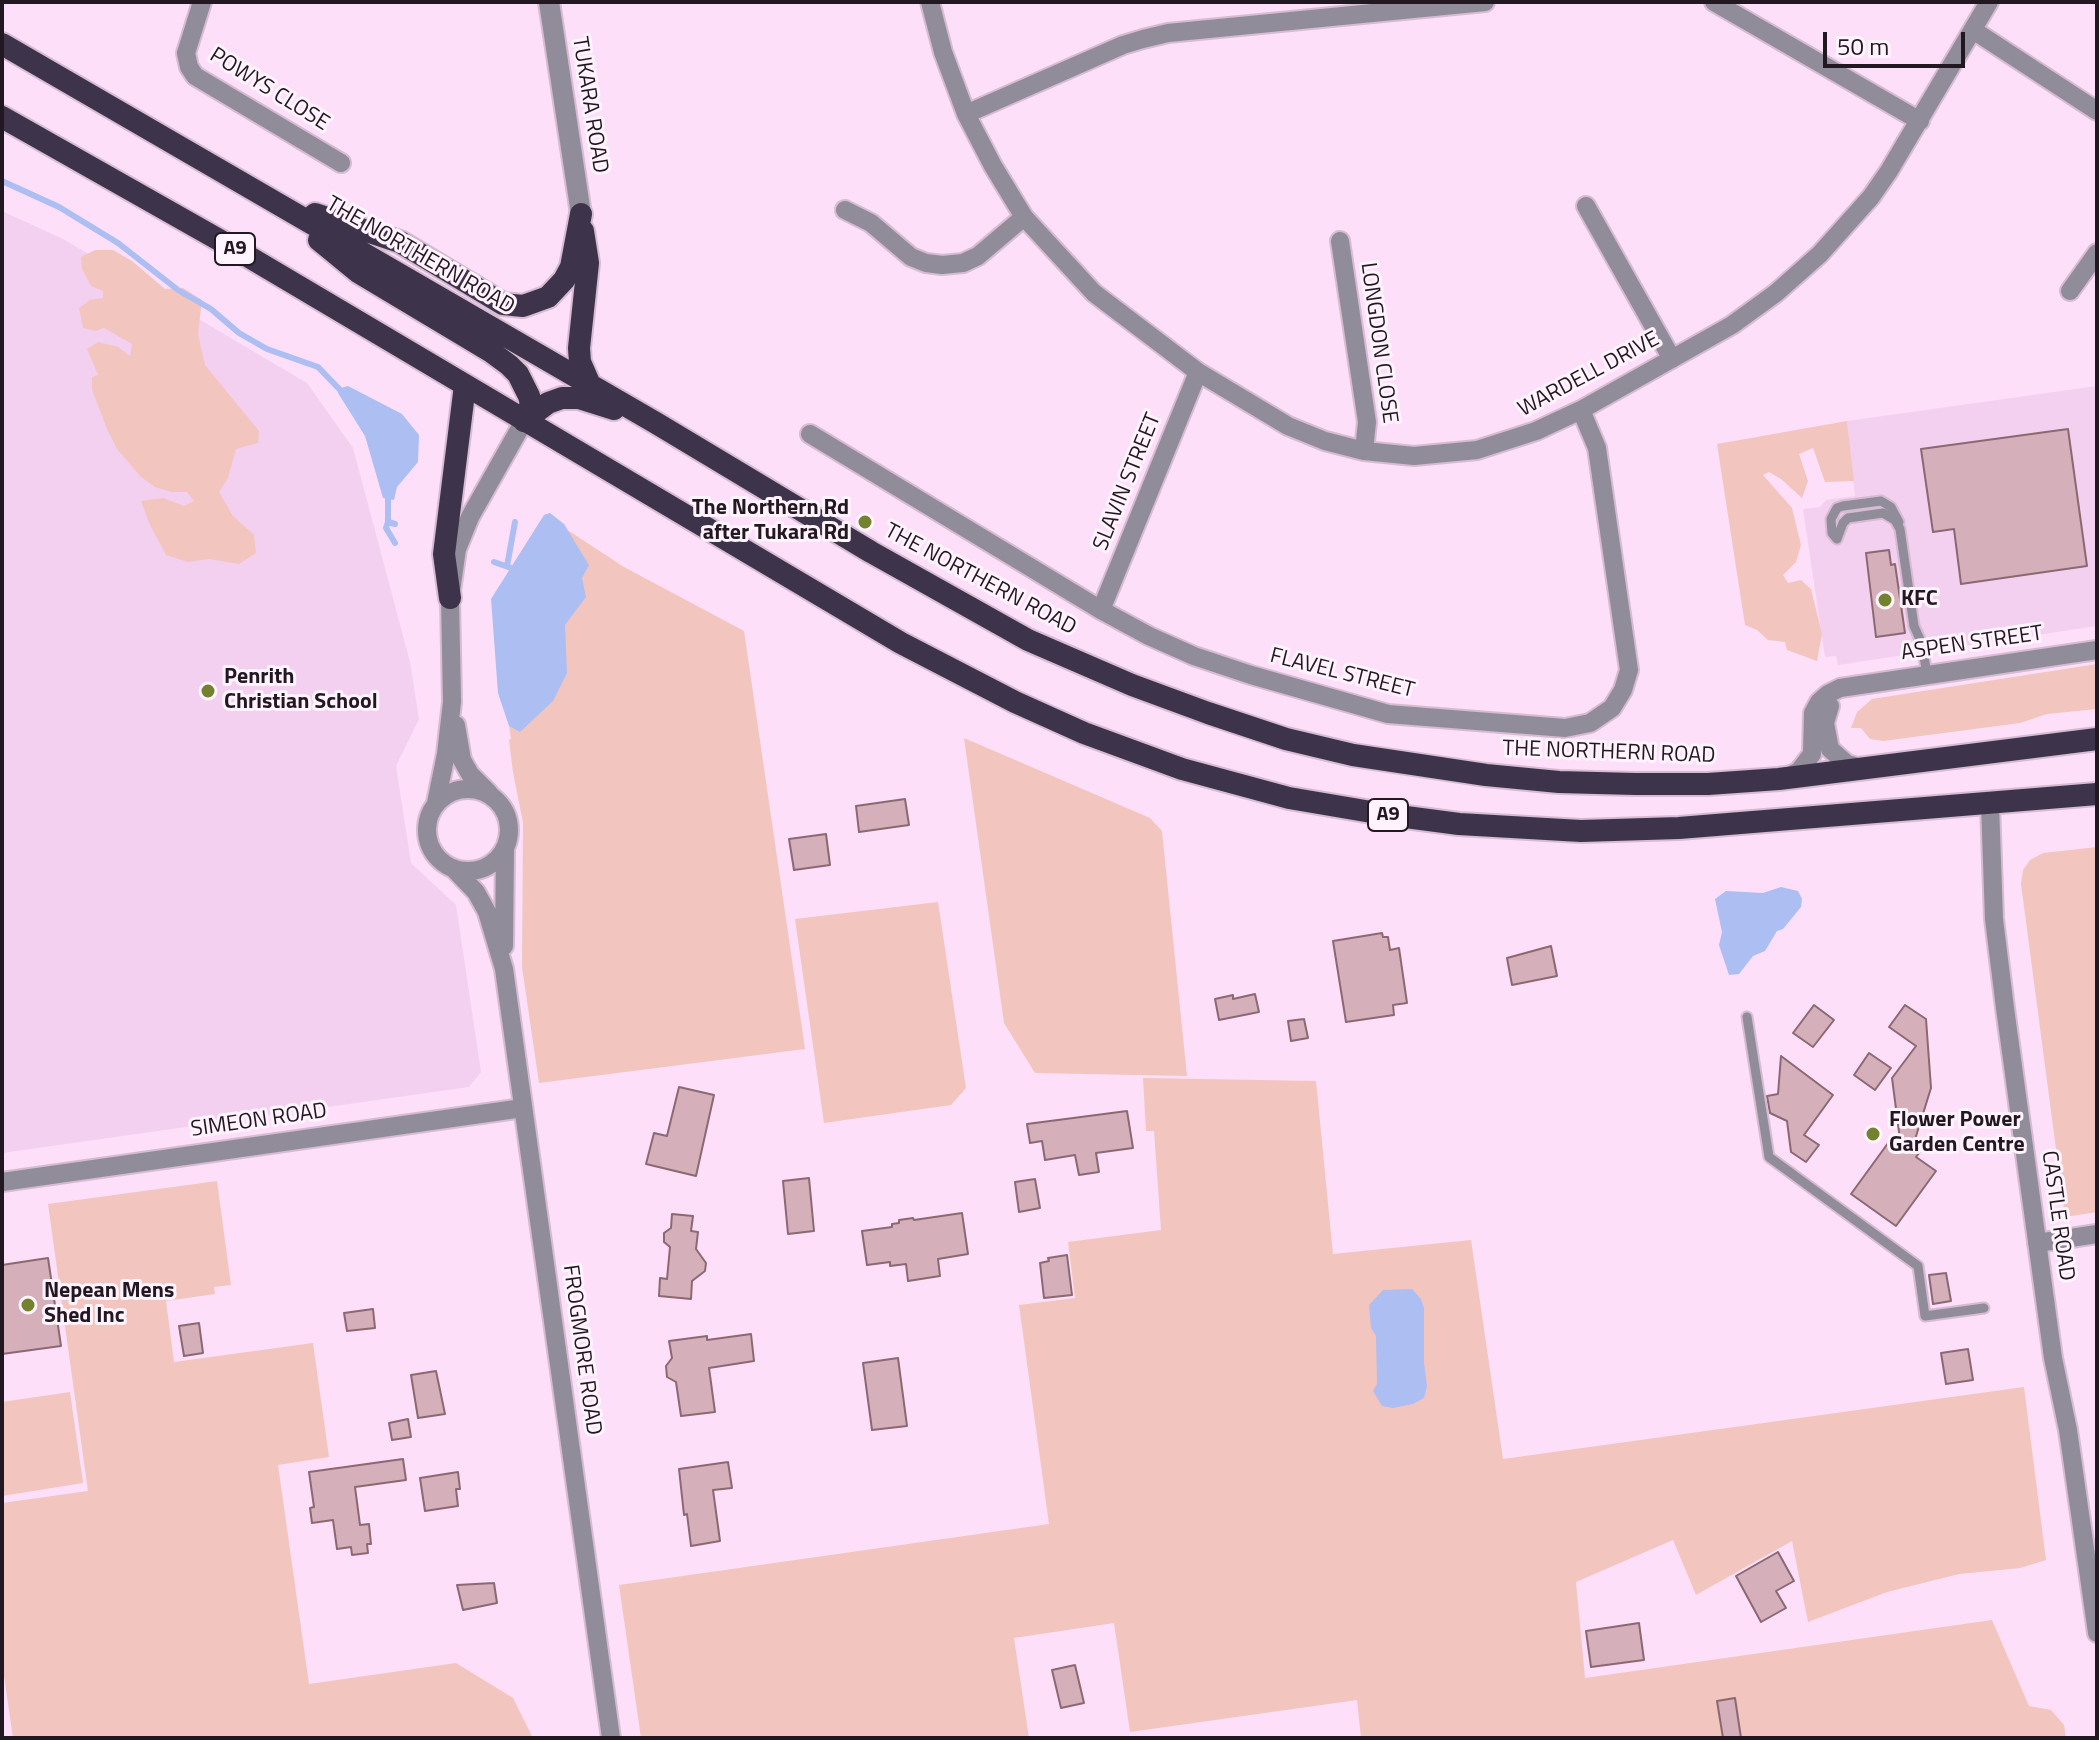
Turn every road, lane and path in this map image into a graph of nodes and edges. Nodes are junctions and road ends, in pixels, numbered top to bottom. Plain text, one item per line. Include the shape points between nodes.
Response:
1 (202, 2) edge
2 (930, 2) edge
3 (1485, 2) edge
4 (1714, 2) edge
5 (1989, 2) edge
6 (554, 3) edge
7 (1973, 30) junction
8 (2, 44) edge
9 (2097, 111) edge
10 (966, 114) junction
11 (2, 117) edge
12 (1920, 121) junction
13 (341, 163) dead end
14 (268, 198) junction
15 (1586, 206) dead end
16 (845, 210) dead end
17 (581, 214) junction
18 (1024, 217) junction
19 (1340, 241) dead end
20 (2097, 253) edge
21 (2070, 291) dead end
22 (1672, 359) junction
23 (1198, 372) junction
24 (465, 385) junction
25 (590, 385) junction
26 (1581, 410) junction
27 (524, 421) junction
28 (656, 423) junction
29 (810, 434) dead end
30 (1364, 451) junction
31 (1837, 539) dead end
32 (450, 598) junction
33 (1101, 610) junction
34 (2097, 650) edge
35 (1927, 675) junction
36 (1853, 686) junction
37 (452, 702) junction
38 (2097, 739) edge
39 (1866, 769) junction
40 (1779, 779) junction
41 (489, 794) junction
42 (2097, 794) edge
43 (436, 803) junction
44 (1990, 804) junction
45 (505, 849) junction
46 (453, 868) junction
47 (504, 969) junction
48 (1747, 1017) dead end
49 (523, 1108) junction
50 (2, 1182) edge
51 (2097, 1234) edge
52 (2037, 1243) junction
53 (1984, 1308) dead end
54 (2097, 1633) edge
55 (611, 1738) edge

1 - 13 street, POWYS CLOSE via 186,53 195,76
2 - 10 street, WARDELL DRIVE
3 - 10 street via 1168,33 1123,45
4 - 12 street
5 - 7 street, WARDELL DRIVE
6 - 17 street, TUKARA ROAD
7 - 9 street
7 - 12 street, WARDELL DRIVE
8 - 14 highway, THE NORTHERN ROAD
10 - 18 street, WARDELL DRIVE
11 - 24 highway, A9
12 - 22 street, WARDELL DRIVE via 1871,197 1798,275 1743,317
14 - 17 highway via 400,242 503,304 523,306 548,297 564,280
14 - 25 highway, THE NORTHERN ROAD
14 - 27 highway via 358,272 509,365 529,396
15 - 22 street
16 - 18 street via 871,223 911,257 942,265 963,263 986,252
17 - 25 highway via 588,263 579,348
18 - 23 street, WARDELL DRIVE via 1094,293
19 - 30 street, LONGDON CLOSE via 1367,422
20 - 21 street
22 - 26 street, WARDELL DRIVE
23 - 30 street, WARDELL DRIVE via 1288,426
23 - 33 street, SLAVIN STREET
24 - 27 highway, A9
24 - 32 highway via 444,554
25 - 28 highway, THE NORTHERN ROAD
26 - 30 street, WARDELL DRIVE via 1520,438 1477,450 1422,456
26 - 33 street, FLAVEL STREET via 1597,448 1629,658 1618,700 1590,723 1565,728 1370,710 1194,656
27 - 28 highway via 548,403 579,398
27 - 32 street via 464,531
27 - 44 highway, A9 via 901,643 1015,702 1182,769 1289,798 1459,824 1581,831
28 - 40 highway, THE NORTHERN ROAD via 1028,640 1132,685 1286,739 1353,755 1559,782 1708,784
29 - 33 street, FLAVEL STREET
31 - 35 lane via 1845,520 1853,516 1883,513 1895,520
32 - 37 street
34 - 35 street, ASPEN STREET
35 - 36 street, ASPEN STREET
36 - 39 street via 1828,710 1826,738 1838,758
36 - 40 street, ASPEN STREET via 1819,702 1807,763
37 - 41 street via 462,760
37 - 43 street
38 - 39 highway, THE NORTHERN ROAD
39 - 40 highway, THE NORTHERN ROAD
41 - 43 street via 459,789
41 - 45 street via 508,818
42 - 44 highway, A9
43 - 46 street via 427,821 428,840 437,857
44 - 52 street, CASTLE ROAD via 1998,958
45 - 46 street via 482,869
45 - 47 street, FROGMORE ROAD
46 - 47 street, FROGMORE ROAD via 487,912
47 - 49 street, FROGMORE ROAD
48 - 53 lane via 1769,1157 1918,1266 1925,1316
49 - 50 street, SIMEON ROAD
49 - 55 street, FROGMORE ROAD
51 - 52 street
52 - 54 street, CASTLE ROAD

